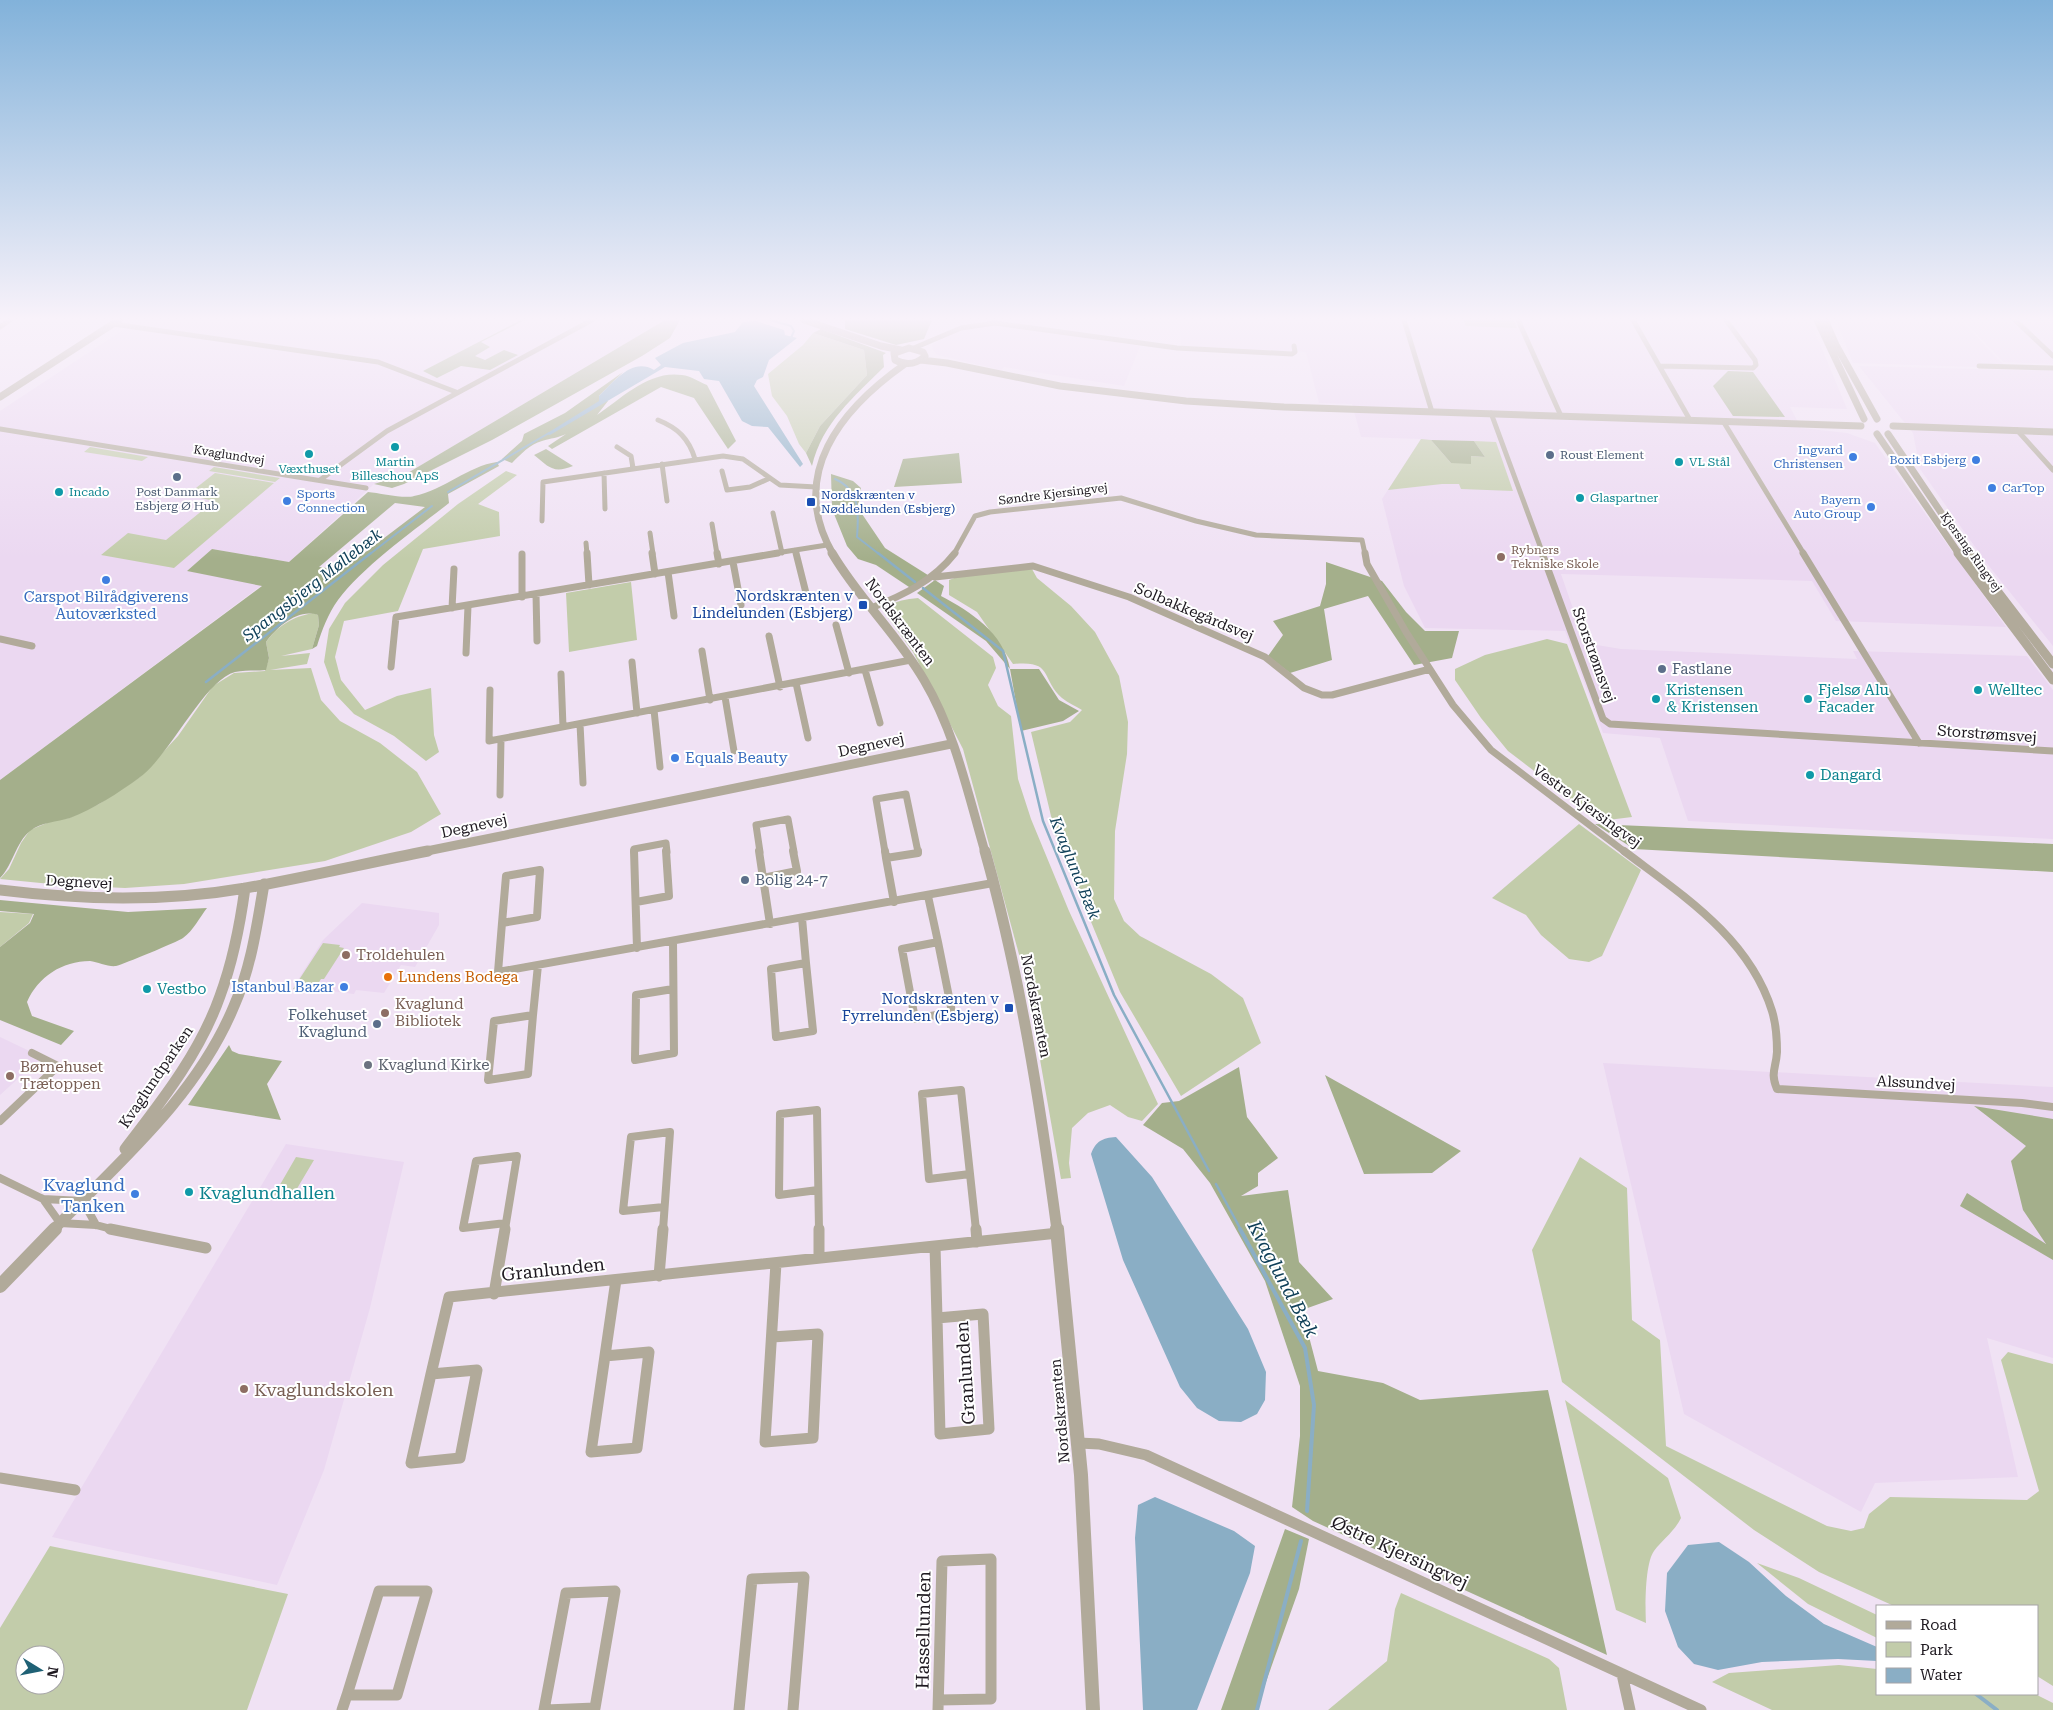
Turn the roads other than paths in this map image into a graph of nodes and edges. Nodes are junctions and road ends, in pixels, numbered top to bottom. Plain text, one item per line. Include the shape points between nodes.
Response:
1 (442, 400) edge
2 (861, 400) edge
3 (1176, 400) edge
4 (1428, 400) edge
5 (1554, 400) edge
6 (1679, 400) edge
7 (1853, 400) edge
8 (1866, 400) edge
9 (1432, 412) junction
10 (1491, 413) junction
11 (1561, 416) junction
12 (1877, 419) junction
13 (658, 420) dead end
14 (1690, 420) junction
15 (1723, 421) junction
16 (1863, 422) junction
17 (1892, 426) junction
18 (0, 429) edge
19 (2017, 430) junction
20 (2053, 432) edge
21 (1877, 434) junction
22 (1888, 434) junction
23 (617, 447) dead end
24 (695, 459) junction
25 (662, 464) junction
26 (633, 468) junction
27 (2053, 470) edge
28 (722, 471) dead end
29 (604, 474) junction
30 (768, 479) junction
31 (320, 480) junction
32 (816, 487) junction
33 (366, 488) dead end
34 (667, 501) dead end
35 (606, 509) dead end
36 (773, 513) dead end
37 (542, 521) dead end
38 (712, 524) dead end
39 (650, 533) dead end
40 (1362, 540) joint
41 (586, 543) dead end
42 (827, 545) junction
43 (795, 550) junction
44 (782, 553) junction
45 (522, 554) dead end
46 (733, 562) junction
47 (719, 564) junction
48 (454, 569) dead end
49 (668, 572) junction
50 (655, 574) junction
51 (935, 577) junction
52 (589, 585) junction
53 (806, 593) dead end
54 (536, 594) junction
55 (522, 596) junction
56 (741, 604) dead end
57 (468, 606) junction
58 (452, 608) junction
59 (872, 608) junction
60 (674, 616) dead end
61 (836, 625) dead end
62 (769, 636) dead end
63 (0, 639) edge
64 (537, 641) dead end
65 (32, 646) dead end
66 (702, 650) dead end
67 (466, 653) dead end
68 (911, 660) junction
69 (632, 662) dead end
70 (2053, 664) edge
71 (391, 667) dead end
72 (1430, 669) junction
73 (865, 670) junction
74 (849, 673) junction
75 (561, 674) dead end
76 (2053, 680) edge
77 (796, 684) junction
78 (780, 686) junction
79 (490, 690) dead end
80 (725, 697) junction
81 (710, 700) junction
82 (654, 710) junction
83 (637, 713) junction
84 (880, 723) dead end
85 (580, 724) junction
86 (563, 727) junction
87 (808, 738) dead end
88 (501, 739) junction
89 (1920, 743) junction
90 (951, 744) junction
91 (734, 751) dead end
92 (2053, 751) edge
93 (660, 767) dead end
94 (583, 783) dead end
95 (500, 795) dead end
96 (886, 858) junction
97 (763, 878) junction
98 (993, 883) junction
99 (264, 884) junction
100 (245, 888) junction
101 (0, 890) edge
102 (928, 896) junction
103 (636, 902) junction
104 (894, 902) junction
105 (802, 918) junction
106 (502, 923) junction
107 (770, 924) junction
108 (673, 941) junction
109 (938, 942) junction
110 (637, 948) junction
111 (806, 963) junction
112 (538, 965) junction
113 (673, 989) junction
114 (533, 1015) junction
115 (32, 1053) dead end
116 (1777, 1089) joint
117 (2053, 1107) edge
118 (0, 1120) edge
119 (970, 1174) junction
120 (0, 1178) edge
121 (96, 1187) junction
122 (818, 1190) junction
123 (43, 1199) junction
124 (83, 1201) junction
125 (664, 1207) junction
126 (60, 1223) junction
127 (506, 1223) junction
128 (96, 1225) junction
129 (1058, 1233) junction
130 (977, 1242) junction
131 (935, 1246) junction
132 (206, 1248) dead end
133 (819, 1258) junction
134 (776, 1263) junction
135 (660, 1276) junction
136 (616, 1280) junction
137 (0, 1286) edge
138 (494, 1294) junction
139 (936, 1318) junction
140 (772, 1337) junction
141 (605, 1356) junction
142 (431, 1374) junction
143 (1079, 1443) junction
144 (0, 1478) edge
145 (75, 1490) dead end
146 (1622, 1674) junction
147 (347, 1695) junction
148 (938, 1705) edge
149 (342, 1710) edge
150 (545, 1710) edge
151 (739, 1710) edge
152 (793, 1710) edge
153 (1093, 1710) edge
154 (1630, 1710) edge
155 (1701, 1710) edge

1 - 31 street via 387,431
2 - 32 street, Nordskrænten via 839,425 821,458
3 - 9 street
4 - 9 street
5 - 11 street
6 - 14 street
7 - 16 street
8 - 12 street
9 - 10 street
10 - 11 street
10 - 89 street, Storstrømsvej via 1603,719 1610,724
11 - 14 street
12 - 16 street
12 - 17 street
13 - 24 street via 670,424 687,438
14 - 15 street
15 - 16 street
15 - 89 street, Storstrømsvej
16 - 21 street
17 - 19 street
17 - 22 street via 1894,432
18 - 31 street, Kvaglundvej
19 - 20 street
19 - 27 street
21 - 22 street
21 - 76 street, Kjersing Ringvej via 1951,544
22 - 70 street, Kjersing Ringvej via 1957,537
23 - 26 street via 630,456
24 - 25 street
24 - 30 street via 723,456 743,459
25 - 26 street
25 - 34 street
26 - 29 street
28 - 30 street via 727,490
29 - 35 street
29 - 37 street via 543,482
30 - 32 street via 789,487
31 - 33 street, Kvaglundvej
32 - 42 street, Nordskrænten via 816,508
36 - 44 street
38 - 47 street
39 - 50 street
40 - 51 street, Søndre Kjersingvej via 1256,535 1196,521 1131,500 1111,498 975,516 963,541
40 - 72 street, Vestre Kjersingvej via 1367,564
41 - 52 street
42 - 43 street
42 - 59 street, Nordskrænten
43 - 44 street
43 - 53 street
44 - 46 street
45 - 55 street
46 - 47 street
46 - 56 street
47 - 49 street
48 - 58 street
49 - 50 street
49 - 60 street
50 - 52 street
51 - 59 street, Søndre Kjersingvej via 899,598
51 - 72 street, Solbakkegårdsvej via 1033,566 1129,597 1266,657 1304,690 1316,694 1332,695
52 - 54 street
54 - 55 street
54 - 64 street
55 - 57 street
57 - 58 street
57 - 67 street
58 - 71 street via 396,617
59 - 68 street, Nordskrænten
61 - 74 street
62 - 78 street
63 - 65 street
66 - 81 street
68 - 73 street
68 - 90 street, Nordskrænten via 934,699
69 - 83 street
72 - 116 street, Vestre Kjersingvej via 1453,705 1491,750 1710,916 1730,937 1763,988 1773,1016 1776,1064 1772,1076
73 - 74 street
73 - 84 street
74 - 77 street
75 - 86 street
77 - 78 street
77 - 87 street
78 - 80 street
79 - 88 street via 489,741
80 - 81 street
80 - 91 street
81 - 82 street
82 - 83 street
82 - 93 street
83 - 85 street
85 - 86 street
85 - 94 street
86 - 88 street
88 - 95 street
89 - 92 street, Storstrømsvej
90 - 98 street, Nordskrænten
90 - 99 street, Degnevej
96 - 96 street via 876,799 906,794 918,853
96 - 104 street
97 - 97 street via 756,825 788,819 797,871
97 - 107 street
98 - 102 street
98 - 129 street, Nordskrænten via 1021,1001 1054,1192
99 - 100 street, Degnevej
99 - 121 street, Kvaglundparken via 250,958 221,1033 165,1116
100 - 101 street, Degnevej via 130,899 91,899
100 - 121 street, Kvaglundparken via 228,977 207,1030 164,1098
102 - 104 street
102 - 109 street
103 - 103 street via 669,896 666,843 634,849
103 - 110 street
104 - 105 street
105 - 107 street
105 - 111 street
106 - 106 street via 537,917 540,870 506,876
106 - 112 street via 498,972
107 - 108 street
108 - 110 street
108 - 113 street
109 - 109 street via 952,1012 915,1019 902,949
110 - 112 street
111 - 111 street via 813,1031 776,1037 771,969
112 - 114 street
113 - 113 street via 636,995 635,1060 674,1053
114 - 114 street via 528,1074 488,1080 494,1021
115 - 118 street via 58,1066
116 - 117 street, Alssundvej
119 - 119 street via 961,1090 922,1094 929,1180
119 - 130 street
120 - 123 street
121 - 124 street, Kvaglundparken
122 - 122 street via 817,1110 780,1114 779,1195
122 - 133 street
123 - 124 street
123 - 126 street
124 - 126 street, Kvaglundparken
124 - 128 street
125 - 125 street via 670,1132 631,1136 622,1212
125 - 135 street
126 - 128 street
126 - 137 street, Kvaglundparken
127 - 127 street, Granlunden via 517,1156 476,1161 463,1228
127 - 138 street, Granlunden
128 - 132 street
129 - 130 street, Granlunden
129 - 143 street, Nordskrænten
130 - 131 street, Granlunden
131 - 133 street, Granlunden
131 - 139 street, Granlunden
133 - 134 street, Granlunden
134 - 135 street, Granlunden
134 - 140 street
135 - 136 street, Granlunden
136 - 138 street, Granlunden
136 - 141 street, Granlunden
138 - 142 street, Granlunden via 449,1297
139 - 139 street, Granlunden via 940,1434 989,1430 983,1314
140 - 140 street via 765,1442 814,1438 818,1334
141 - 141 street, Granlunden via 591,1452 638,1448 649,1352
142 - 142 street, Granlunden via 414,1448 411,1464 460,1458 477,1370
143 - 146 street, Østre Kjersingvej via 1111,1446 1146,1455
143 - 153 street, Nordskrænten
144 - 145 street
146 - 154 street
146 - 155 street, Østre Kjersingvej
147 - 147 street via 379,1591 427,1592 397,1695
147 - 149 street
148 - 148 street, Hassellunden via 942,1561 991,1559 991,1699
150 - 150 street via 566,1593 615,1591 595,1708
151 - 152 street via 752,1579 804,1577

